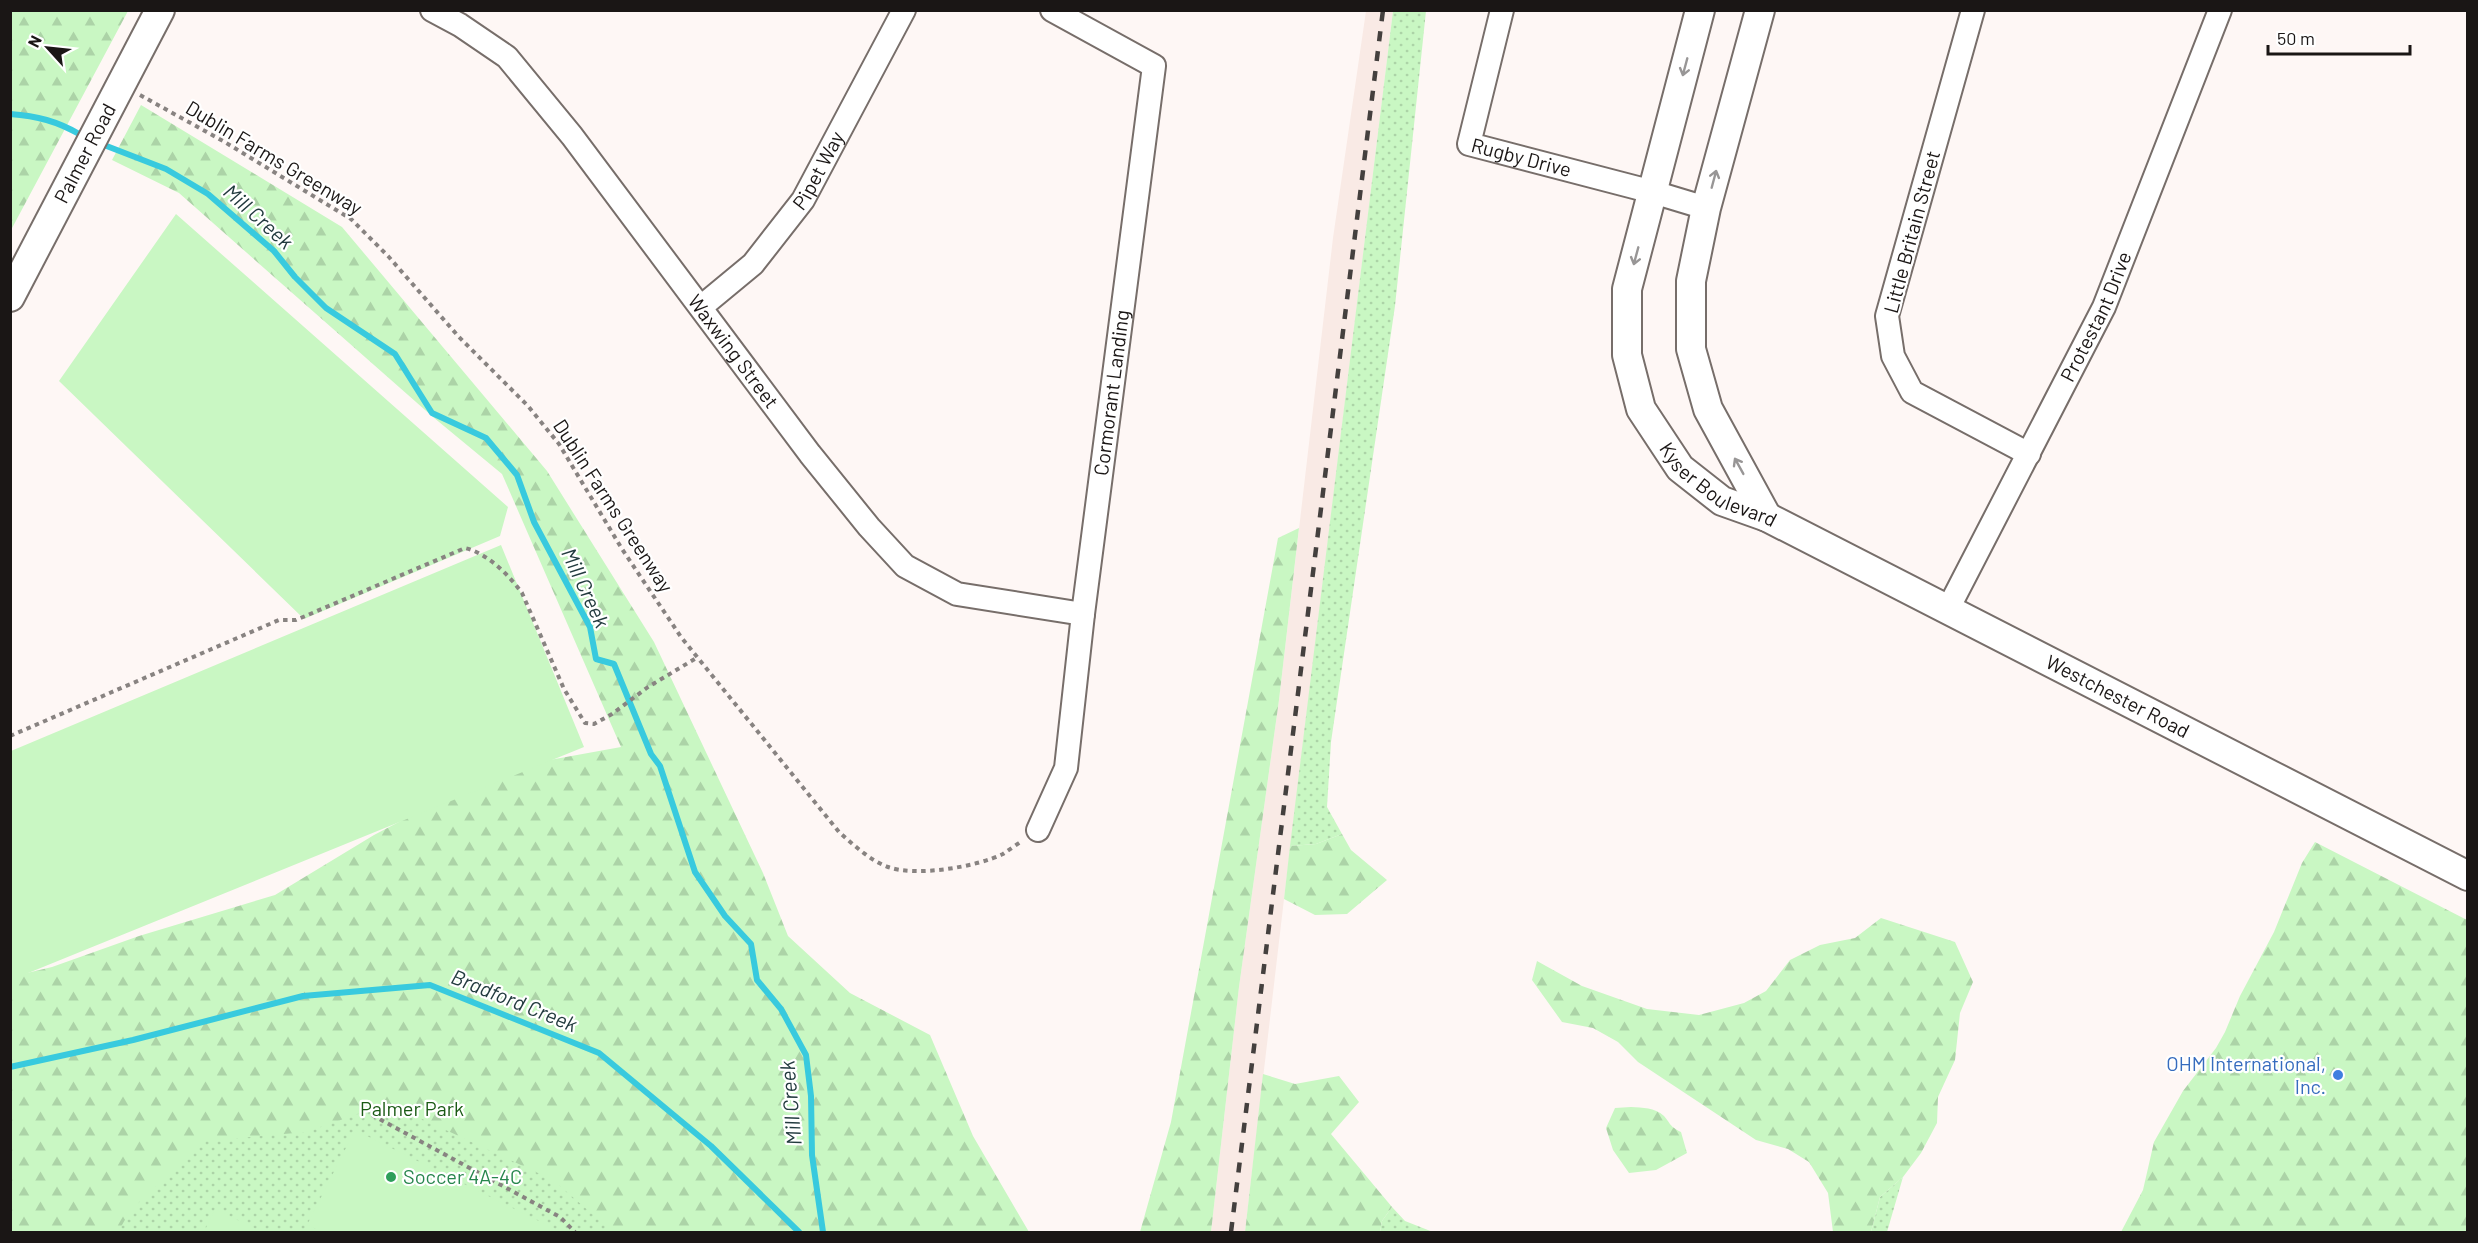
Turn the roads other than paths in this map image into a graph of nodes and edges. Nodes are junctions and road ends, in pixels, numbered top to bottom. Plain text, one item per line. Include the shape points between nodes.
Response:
1 (160, 10) edge
2 (432, 10) edge
3 (904, 10) edge
4 (1052, 10) edge
5 (1502, 10) edge
6 (1700, 10) edge
7 (1760, 10) edge
8 (1973, 10) edge
9 (2220, 10) edge
10 (1653, 192) junction
11 (1706, 208) junction
12 (10, 297) edge
13 (702, 307) junction
14 (2029, 454) junction
15 (1767, 518) junction
16 (1948, 609) junction
17 (1083, 614) junction
18 (1038, 830) road end
19 (2468, 876) edge

1 - 12 street, Palmer Road
2 - 13 street, Waxwing Street via 507,57
3 - 13 street, Pipet Way via 803,200 753,264
4 - 17 street, Cormorant Landing via 1154,66
5 - 10 street, Rugby Drive via 1469,144
6 -> 10 street, Kyser Boulevard
11 -> 7 street, Kyser Boulevard
8 - 14 street, Little Britain Street via 1887,316 1893,356 1912,392
9 - 14 street, Protestant Drive via 2104,307
10 - 11 street, Rugby Drive
10 -> 15 street, Kyser Boulevard via 1627,289 1627,355 1641,409 1680,468 1722,501
15 -> 11 street, Kyser Boulevard via 1708,409 1691,350 1691,281
13 - 17 street, Waxwing Street via 810,454 904,566 957,594
14 - 16 street, Protestant Drive
15 - 16 street, Westchester Road
16 - 19 street, Westchester Road
17 - 18 street, Cormorant Landing via 1066,768

